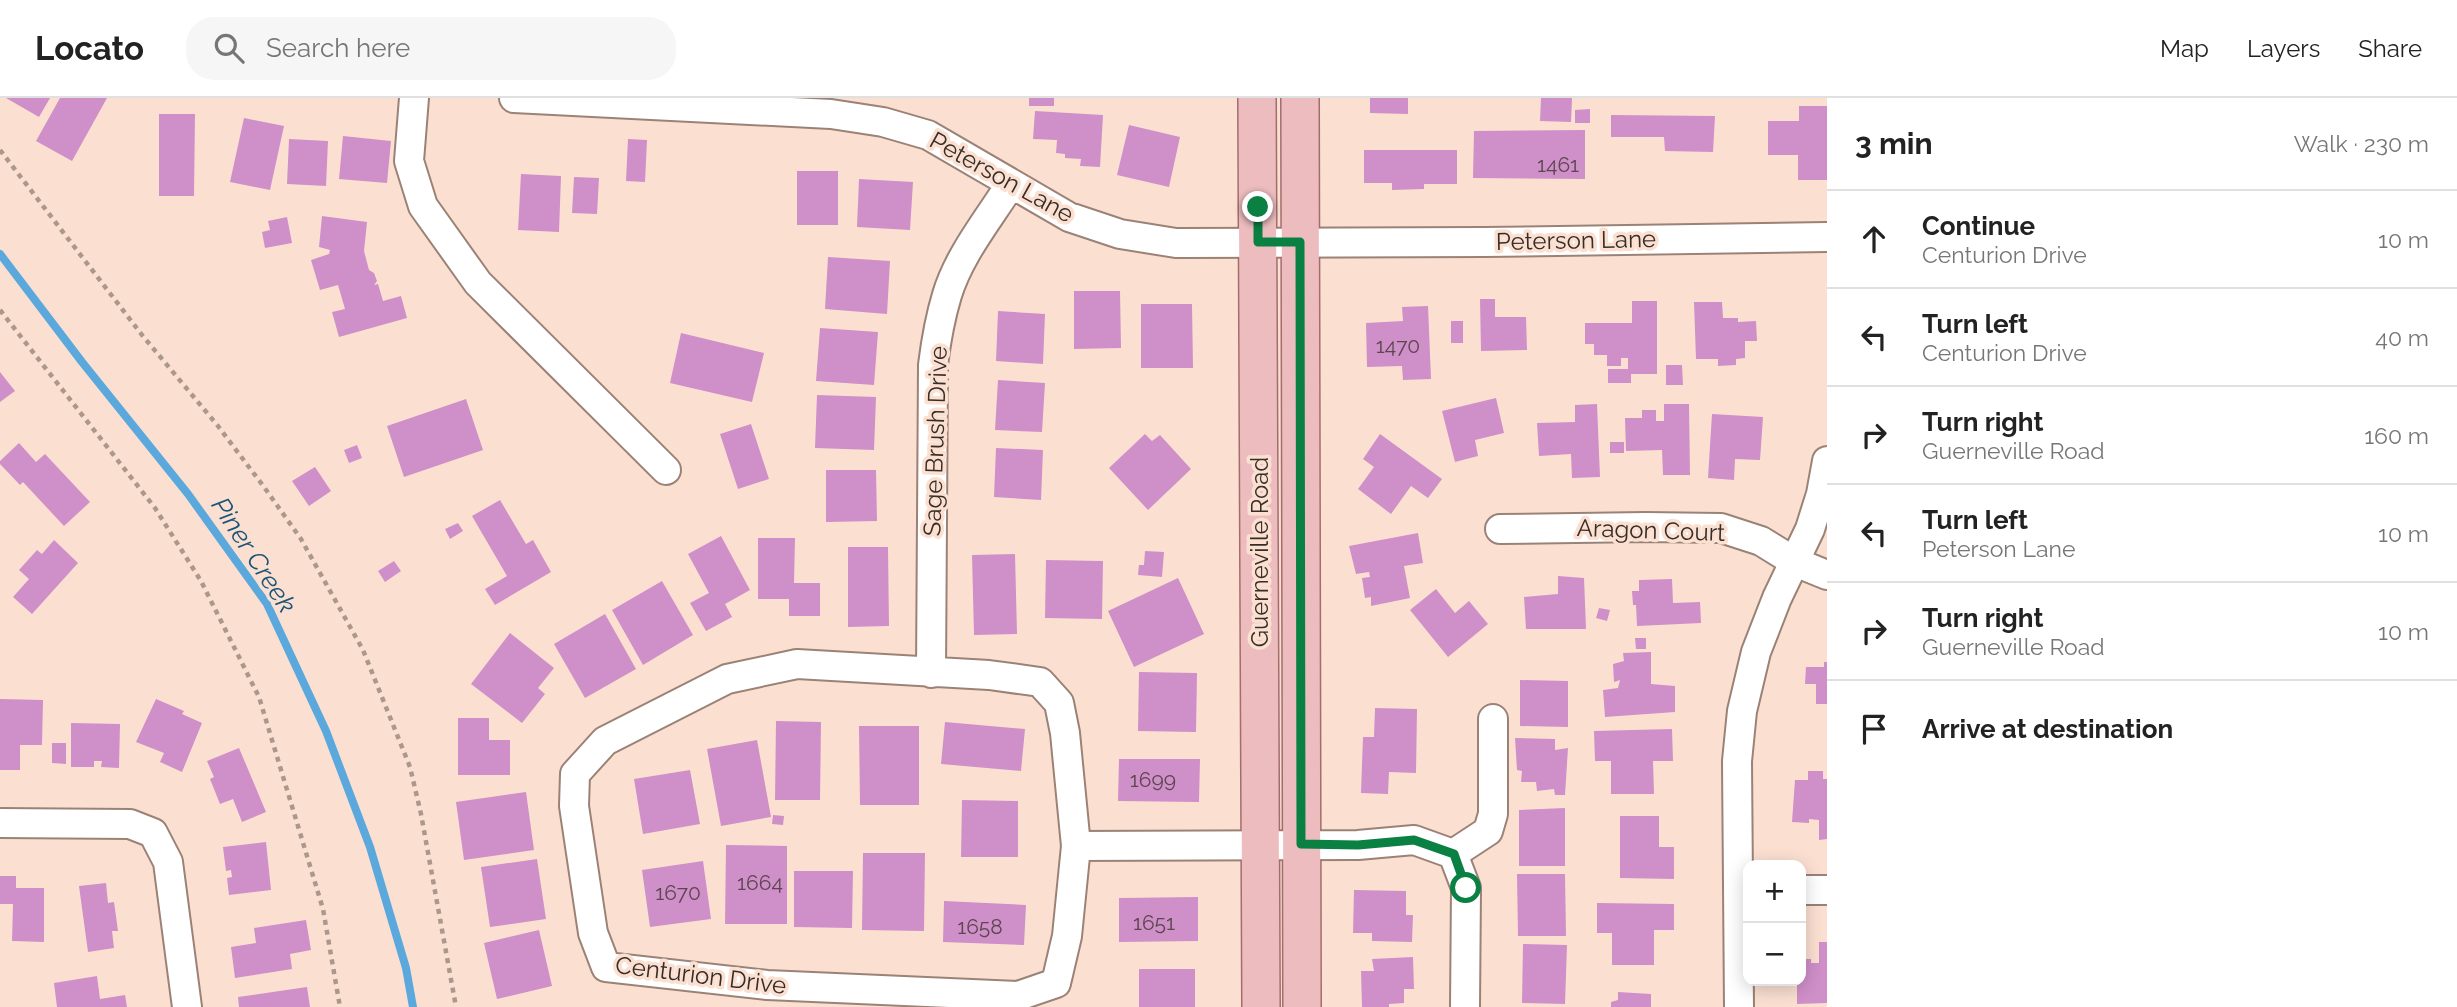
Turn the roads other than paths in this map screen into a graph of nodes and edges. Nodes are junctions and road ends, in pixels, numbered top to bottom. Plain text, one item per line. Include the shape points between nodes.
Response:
1 (414, 98) edge
2 (514, 98) edge
3 (1257, 98) edge
4 (1300, 98) edge
5 (554, 99) edge
6 (788, 105) edge
7 (1010, 185) junction
8 (1827, 237) edge
9 (1258, 242) junction
10 (1300, 242) junction
11 (1827, 461) edge
12 (667, 470) dead end
13 (1500, 529) dead end
14 (1795, 562) junction
15 (1827, 575) edge
16 (931, 673) junction
17 (1493, 719) dead end
18 (0, 823) edge
19 (1301, 844) junction
20 (1076, 846) junction
21 (1260, 846) junction
22 (1454, 854) junction
23 (1743, 890) edge
24 (1806, 890) edge
25 (1827, 890) edge
26 (766, 996) edge
27 (187, 1007) edge
28 (1261, 1007) edge
29 (1302, 1007) edge
30 (1465, 1007) edge
31 (1739, 1007) edge

1 - 12 street via 409,161 423,206 478,283
2 - 5 street, Peterson Lane
3 - 9 main road, Guerneville Road
4 - 10 main road, Guerneville Road
5 - 6 street, Peterson Lane
6 - 7 street, Peterson Lane via 883,121 928,135
7 - 9 street, Peterson Lane via 1069,217 1119,234 1176,243
7 - 16 street, Sage Brush Drive via 964,256 948,292 933,365
8 - 10 street, Peterson Lane
9 - 10 street, Peterson Lane
9 - 21 main road, Guerneville Road
10 - 19 main road, Guerneville Road
11 - 14 street via 1810,529
13 - 14 street, Aragon Court via 1721,528 1761,541
14 - 15 street, Aragon Court
14 - 23 street via 1756,652 1742,711 1737,761
16 - 20 street, Centurion Drive via 1040,682 1059,703
16 - 26 street, Centurion Drive via 797,664 727,679 605,741 575,774 574,806 593,933 606,967
17 - 22 street via 1493,814 1488,831
18 - 27 street via 130,824 153,833 168,862
19 - 21 street
19 - 22 street via 1414,840
19 - 29 main road, Guerneville Road
20 - 21 street
20 - 26 street, Centurion Drive via 1067,936 1056,982 1018,996
21 - 28 main road, Guerneville Road
22 - 30 street via 1466,888
23 - 31 street
24 - 25 street

